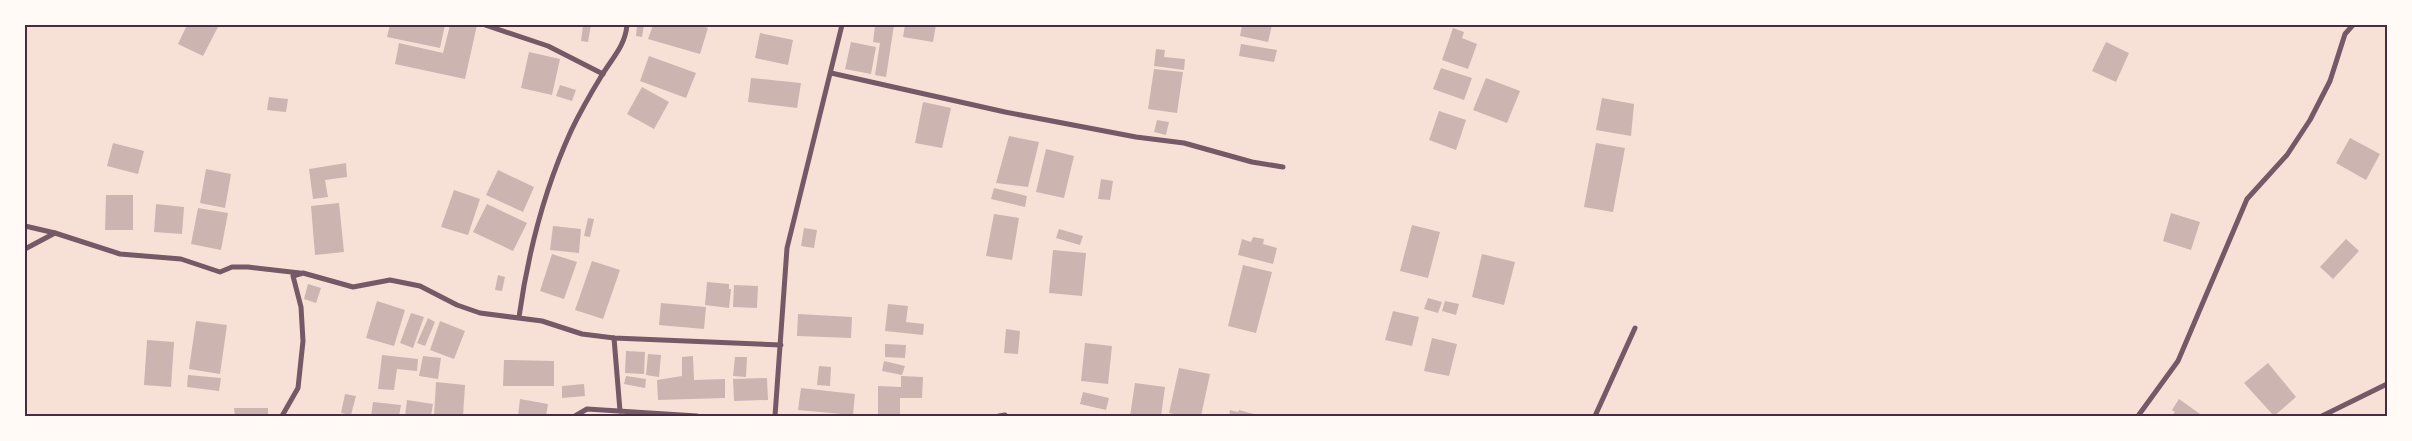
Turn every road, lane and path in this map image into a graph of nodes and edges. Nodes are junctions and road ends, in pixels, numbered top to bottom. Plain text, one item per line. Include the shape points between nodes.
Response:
1 (485, 25) edge
2 (627, 25) edge
3 (842, 25) edge
4 (2353, 25) edge
5 (830, 72) junction
6 (603, 74) junction
7 (1282, 167) dead end
8 (25, 226) edge
9 (55, 233) junction
10 (25, 249) edge
11 (302, 273) junction
12 (519, 317) junction
13 (1635, 328) dead end
14 (614, 338) junction
15 (781, 345) junction
16 (2387, 384) edge
17 (620, 411) junction
18 (282, 416) edge
19 (574, 416) edge
20 (697, 416) edge
21 (775, 416) edge
22 (1595, 416) edge
23 (2138, 416) edge
24 (2322, 416) edge

1 - 6 street via 548,46
2 - 6 street via 626,39
3 - 5 street
4 - 23 street via 2345,34 2330,81 2310,120 2286,155 2247,199 2178,360
5 - 7 street via 1005,112 1184,143
5 - 15 street via 788,248
6 - 12 street via 572,131 550,185 526,264
8 - 9 street
9 - 10 street
9 - 11 street via 120,254 181,259 220,272 232,267 248,267
11 - 12 street via 353,287 390,280 420,286 480,313
11 - 18 street via 293,276 301,307 303,341 298,388
12 - 14 street via 582,334
13 - 22 street
14 - 15 street
14 - 17 street
15 - 21 street
16 - 24 street
17 - 19 street via 587,409
17 - 20 street

